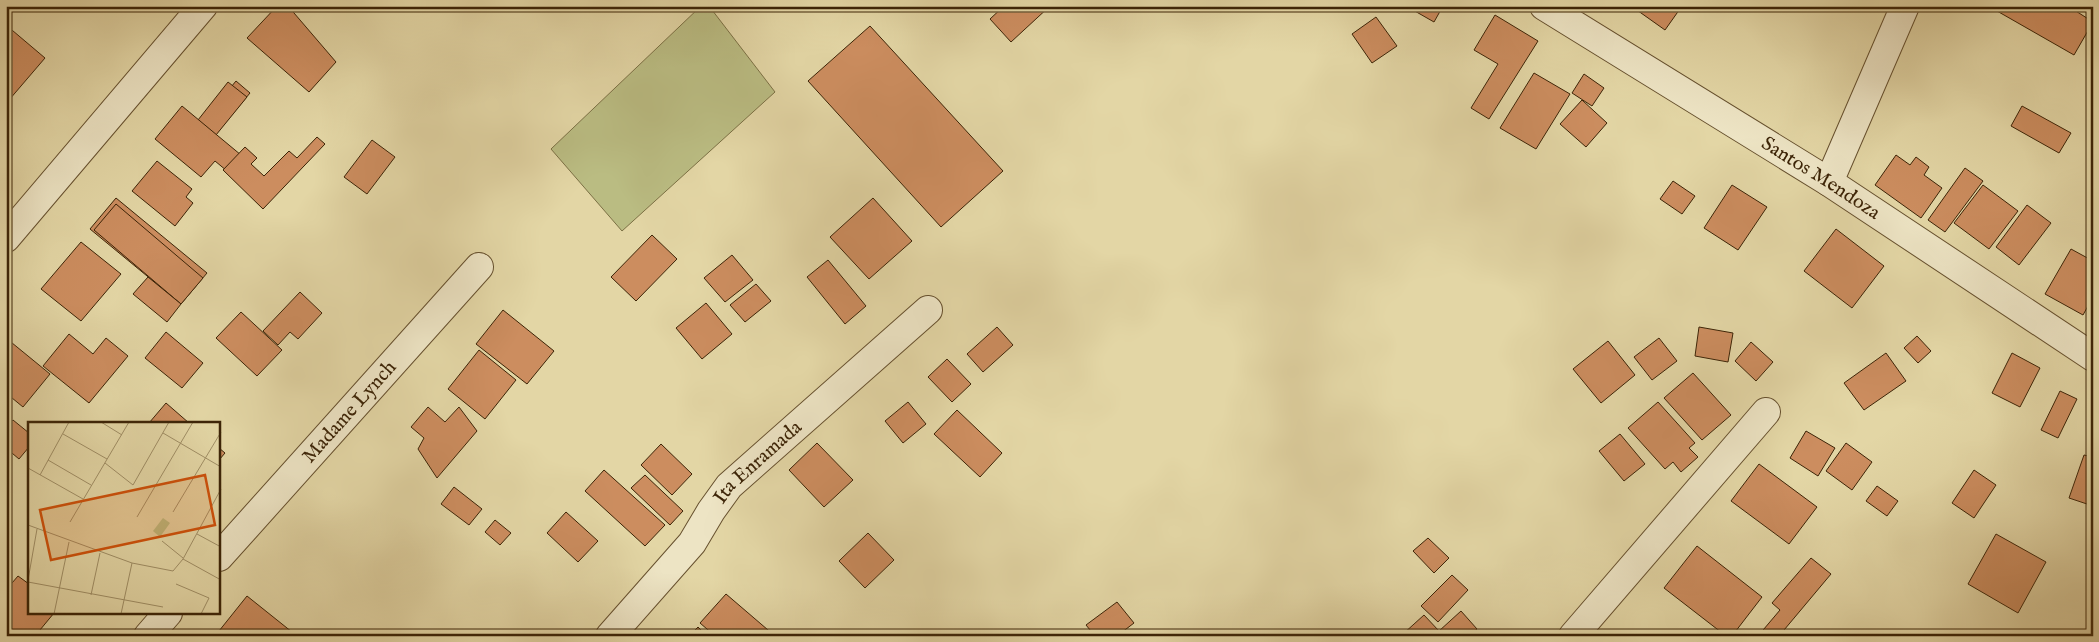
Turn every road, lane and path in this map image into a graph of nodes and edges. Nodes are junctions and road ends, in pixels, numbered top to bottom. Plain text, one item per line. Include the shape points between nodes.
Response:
1 (203, 6) edge
2 (1544, 6) edge
3 (1905, 6) edge
4 (1829, 182) junction
5 (6, 238) edge
6 (479, 267) dead end
7 (928, 310) dead end
8 (2093, 357) edge
9 (1766, 412) dead end
10 (220, 556) edge
11 (167, 614) edge
12 (148, 636) edge
13 (610, 636) edge
14 (1573, 636) edge

1 - 5 street
2 - 4 street, Santos Mendoza
3 - 4 street
4 - 8 street, Santos Mendoza
6 - 10 street, Madame Lynch
7 - 13 street, Ita Enramada via 729,486 692,543
9 - 14 street
11 - 12 street

